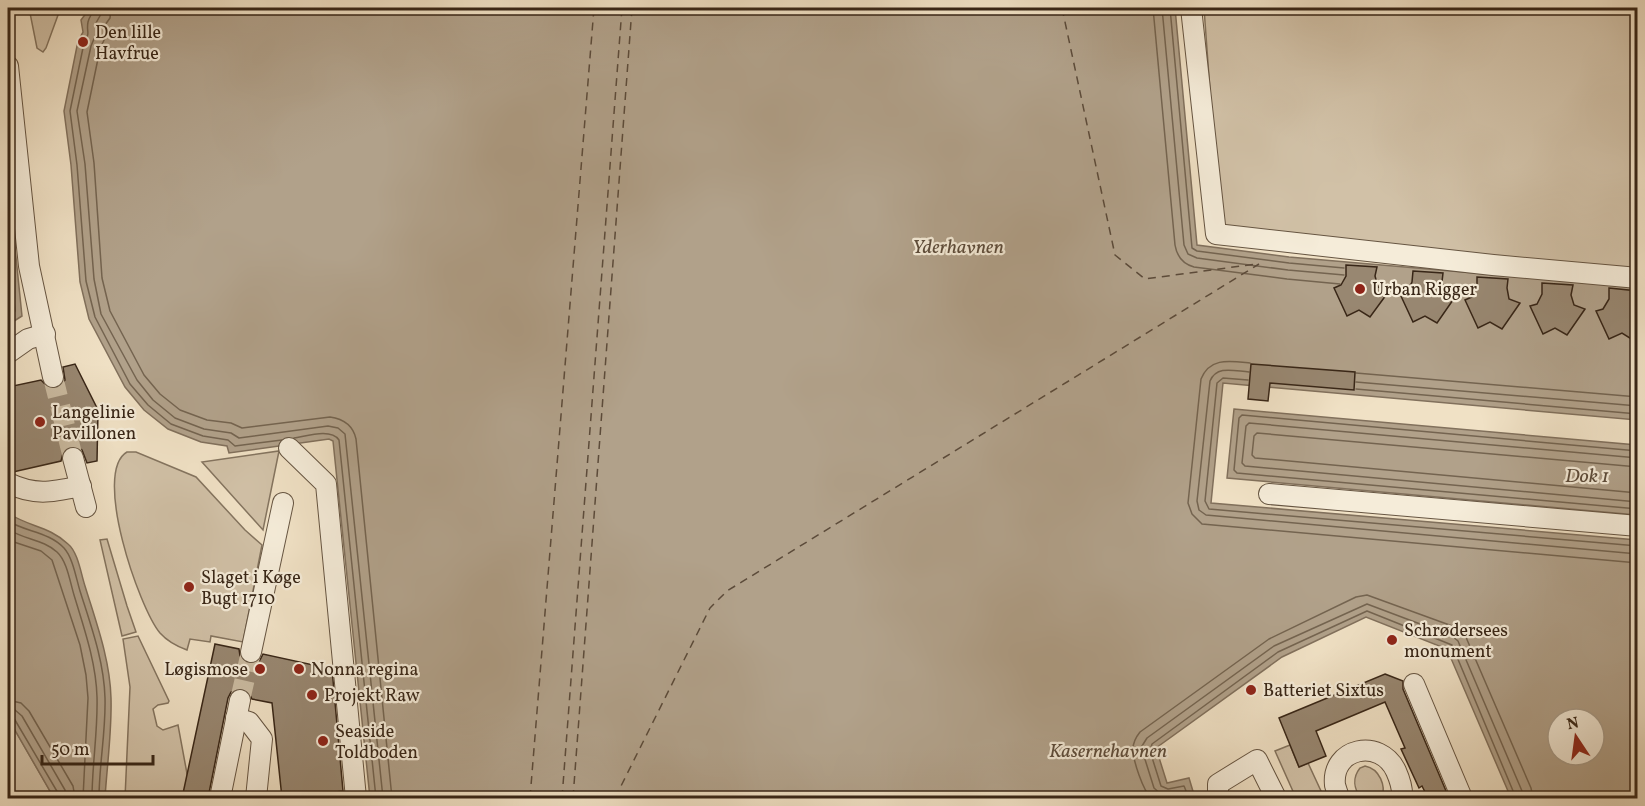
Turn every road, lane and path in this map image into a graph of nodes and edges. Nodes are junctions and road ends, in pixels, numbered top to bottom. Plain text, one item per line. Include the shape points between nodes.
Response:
1 (1191, 8) edge
2 (8, 66) edge
3 (1638, 278) edge
4 (45, 334) junction
5 (8, 353) edge
6 (53, 377) tunnel mouth
7 (289, 448) dead end
8 (73, 458) tunnel mouth
9 (8, 483) edge
10 (81, 486) junction
11 (1269, 494) dead end
12 (283, 503) dead end
13 (86, 507) dead end
14 (1638, 526) edge
15 (251, 652) tunnel mouth
16 (1414, 684) dead end
17 (220, 798) edge
18 (256, 798) edge
19 (356, 798) edge
20 (1218, 798) edge
21 (1276, 798) edge
22 (1339, 798) edge
23 (1402, 798) edge
24 (1462, 798) edge

1 - 3 lane via 1216,234
2 - 4 lane via 29,266
4 - 5 lane via 28,339
4 - 6 lane
7 - 19 lane via 326,484
8 - 10 lane
9 - 10 lane via 30,492 47,493
10 - 13 lane
11 - 14 lane
12 - 15 lane
16 - 24 lane
17 - 18 lane via 238,709 262,738
20 - 21 lane via 1218,784 1257,760
22 - 23 lane via 1335,777 1341,763 1354,752 1366,750 1378,752 1392,762

